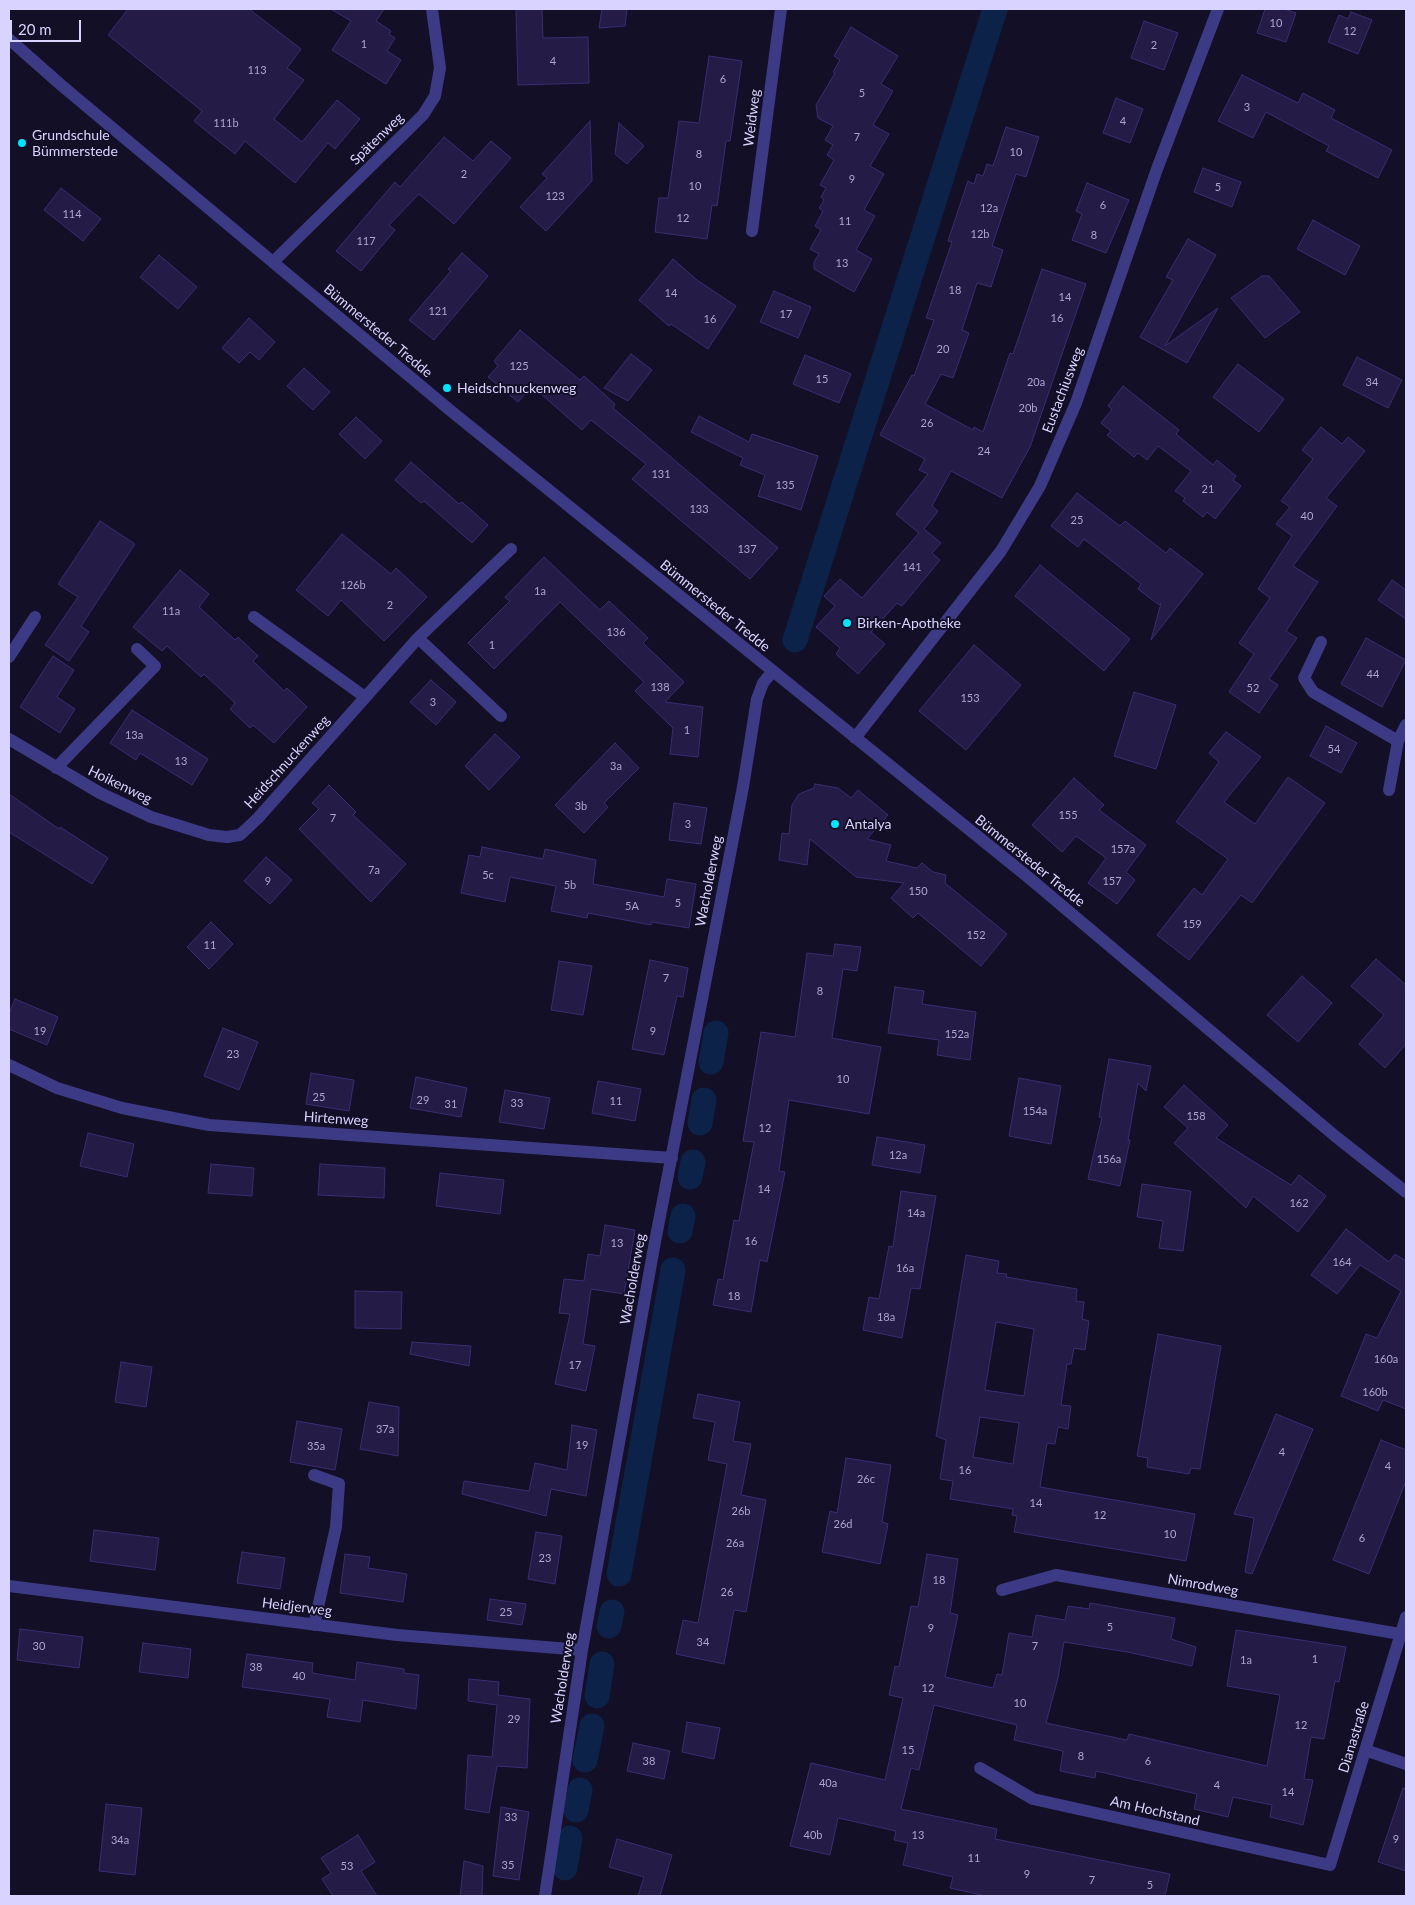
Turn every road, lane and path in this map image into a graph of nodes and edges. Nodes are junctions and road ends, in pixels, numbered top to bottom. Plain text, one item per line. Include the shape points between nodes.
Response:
1 (432, 9) edge
2 (781, 9) edge
3 (1218, 9) edge
4 (9, 39) edge
5 (752, 231) dead end
6 (273, 262) junction
7 (511, 549) dead end
8 (36, 617) dead end
9 (254, 617) dead end
10 (418, 638) junction
11 (1321, 642) dead end
12 (137, 650) dead end
13 (9, 657) edge
14 (772, 672) junction
15 (366, 697) junction
16 (501, 716) dead end
17 (1406, 725) edge
18 (855, 738) junction
19 (9, 739) edge
20 (1398, 741) junction
21 (56, 768) junction
22 (1389, 790) dead end
23 (227, 837) joint
24 (9, 1065) edge
25 (672, 1158) junction
26 (1406, 1192) edge
27 (314, 1476) dead end
28 (9, 1586) edge
29 (1002, 1590) dead end
30 (1406, 1617) edge
31 (314, 1624) junction
32 (1400, 1634) junction
33 (582, 1650) junction
34 (1365, 1750) junction
35 (1406, 1764) edge
36 (980, 1768) dead end
37 (1330, 1865) joint
38 (545, 1896) edge

1 - 6 street, Spätenweg via 440,68 435,96 423,115
2 - 5 street, Weidweg
3 - 18 street, Eustachiusweg via 1157,170 1076,403 1040,486 1001,551
4 - 6 street, Bümmersteder Tredde
6 - 14 street, Bümmersteder Tredde
7 - 10 street, Heidschnuckenweg
8 - 13 street
9 - 15 street
10 - 15 street, Heidschnuckenweg
10 - 16 street
11 - 20 street via 1304,678 1314,692
12 - 21 street via 155,666
14 - 18 street, Bümmersteder Tredde
14 - 25 street, Wacholderweg via 763,683 757,699
15 - 23 street, Heidschnuckenweg via 258,818 240,835
17 - 20 street
18 - 26 street, Bümmersteder Tredde via 1028,877
19 - 21 street, Hoikenweg
20 - 22 street
21 - 23 street, Hoikenweg via 151,817
24 - 25 street, Hirtenweg via 57,1088 122,1108 209,1125
25 - 33 street, Wacholderweg
27 - 31 street via 338,1484 336,1527
28 - 31 street, Heidjerweg
29 - 32 street, Nimrodweg via 1056,1575
30 - 32 street, Dianastraße
31 - 33 street, Heidjerweg via 396,1635
32 - 34 street, Dianastraße
33 - 38 street, Wacholderweg
34 - 35 street
34 - 37 street, Dianastraße
36 - 37 street, Am Hochstand via 1033,1799

